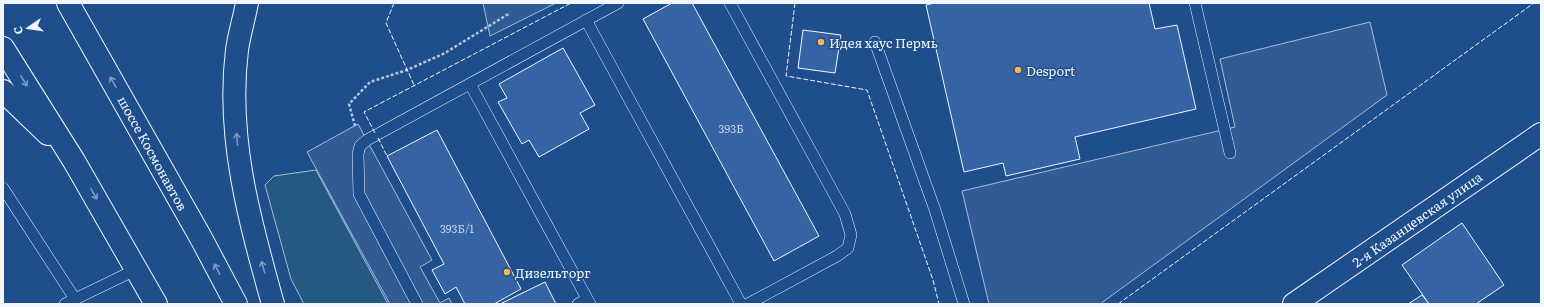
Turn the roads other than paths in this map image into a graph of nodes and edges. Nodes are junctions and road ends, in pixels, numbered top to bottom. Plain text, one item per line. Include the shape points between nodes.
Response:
1 (68, 3) edge
2 (247, 3) edge
3 (618, 3) edge
4 (730, 3) edge
5 (1196, 3) edge
6 (586, 20) junction
7 (875, 42) dead end
8 (3, 48) edge
9 (470, 84) junction
10 (3, 90) edge
11 (1541, 134) edge
12 (1230, 153) dead end
13 (74, 160) junction
14 (3, 188) edge
15 (137, 269) junction
16 (75, 299) junction
17 (585, 302) edge
18 (65, 304) edge
19 (156, 304) edge
20 (236, 304) edge
21 (274, 304) edge
22 (417, 304) edge
23 (741, 304) edge
24 (748, 304) edge
25 (964, 304) edge
26 (1294, 304) edge

20 -> 1 main road, шоссе Космонавтов
21 -> 2 main road via 253,235 238,153 234,102 237,50
3 - 6 lane
4 - 24 lane via 845,214 851,234 848,248 837,256
5 - 12 lane
6 - 9 lane
6 - 23 lane
7 - 25 lane via 935,210
8 -> 13 main road
9 - 17 lane
9 - 22 lane via 367,140 360,146 358,154 358,194
10 - 13 main road
11 - 26 main road, 2-я Казанцевская улица
13 -> 15 main road
14 - 16 lane
15 - 16 lane
15 - 19 main road
16 - 18 lane

